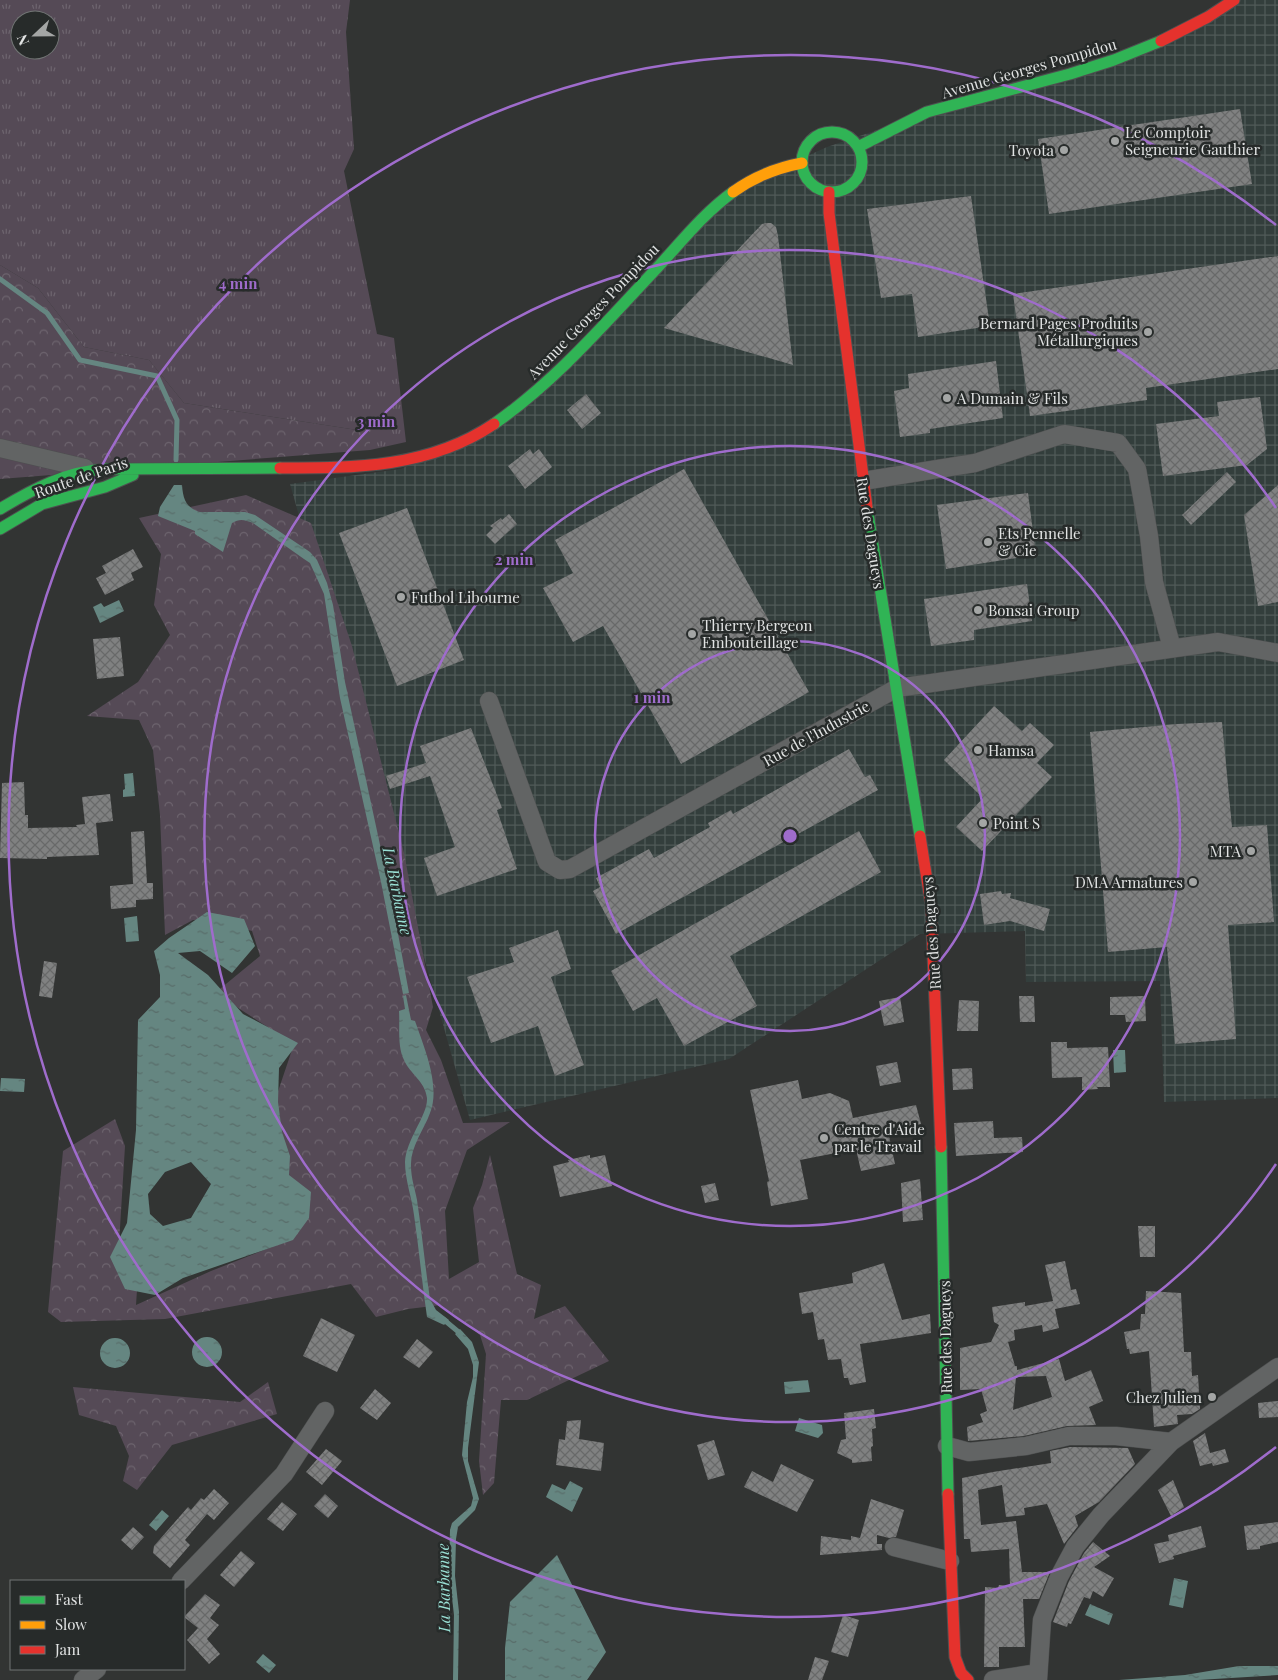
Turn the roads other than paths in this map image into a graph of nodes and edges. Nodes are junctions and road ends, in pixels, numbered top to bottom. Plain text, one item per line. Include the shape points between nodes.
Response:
1 (1234, 0) edge
2 (858, 147) junction
3 (802, 163) junction
4 (829, 192) junction
5 (0, 448) edge
6 (163, 469) joint
7 (93, 470) junction
8 (146, 470) junction
9 (863, 481) junction
10 (0, 509) edge
11 (0, 529) edge
12 (1172, 648) junction
13 (1278, 652) edge
14 (896, 688) junction
15 (489, 701) dead end
16 (1278, 1367) edge
17 (325, 1412) dead end
18 (1170, 1442) junction
19 (947, 1446) junction
20 (894, 1548) dead end
21 (950, 1560) junction
22 (182, 1580) edge
23 (96, 1670) edge
24 (1038, 1677) edge
25 (83, 1680) edge
26 (968, 1680) edge
27 (993, 1680) edge

1 - 2 main road, Avenue Georges Pompidou via 1159,42 1114,60 927,112
2 - 3 main road via 843,134 824,133 808,144
2 - 4 main road via 862,156 860,174 848,188
3 - 4 main road via 814,186
3 - 6 main road, Avenue Georges Pompidou via 776,168 743,185 684,238 559,372 494,426 457,446 417,459 371,465
4 - 9 main road, Rue des Dagueys
5 - 7 street
6 - 8 main road, Route de Paris
7 - 8 main road, Route de Paris
7 - 10 main road, Route de Paris via 78,472 36,488
8 - 11 main road, Route de Paris via 42,504
9 - 12 street via 975,463 1064,434 1118,444 1137,469 1154,582
9 - 14 main road, Rue des Dagueys
12 - 13 street, Rue de l'Industrie via 1218,642
12 - 14 street, Rue de l'Industrie
14 - 15 street, Rue de l'Industrie via 570,869 560,870 547,862
14 - 19 main road, Rue des Dagueys via 932,905
16 - 18 street
17 - 22 street via 284,1474
18 - 19 street via 1116,1436 1069,1436 1026,1446 968,1452
18 - 24 street via 1100,1515 1075,1547 1042,1620
19 - 21 main road, Rue des Dagueys
20 - 21 street
21 - 26 main road, Rue des Dagueys via 955,1657 961,1673
23 - 25 street
24 - 27 street

